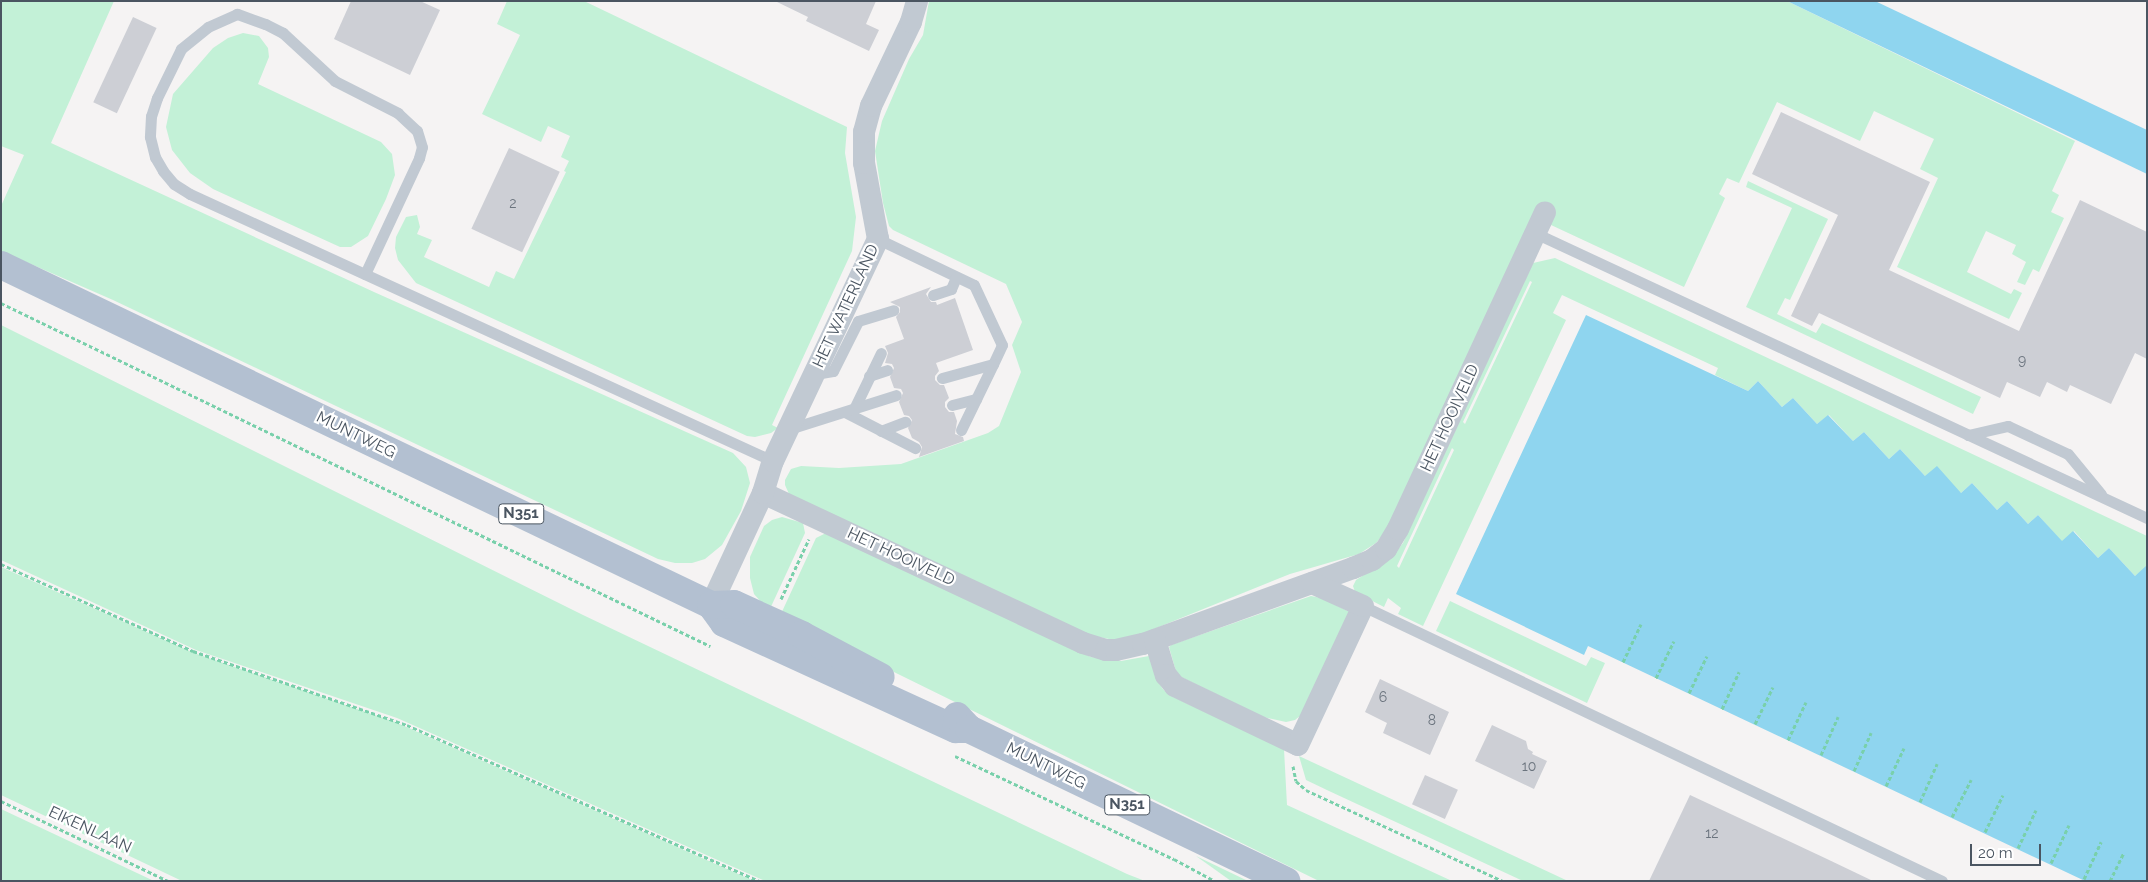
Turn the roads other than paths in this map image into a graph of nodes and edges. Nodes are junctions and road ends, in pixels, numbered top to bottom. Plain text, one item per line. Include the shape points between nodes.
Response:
1 (917, 1) edge
2 (1545, 212) dead end
3 (1535, 233) junction
4 (878, 239) junction
5 (1, 265) edge
6 (365, 274) junction
7 (956, 277) junction
8 (933, 295) dead end
9 (893, 310) dead end
10 (881, 353) dead end
11 (993, 364) junction
12 (887, 370) dead end
13 (815, 374) junction
14 (869, 376) junction
15 (942, 378) dead end
16 (896, 395) dead end
17 (976, 399) junction
18 (952, 405) dead end
19 (850, 411) junction
20 (905, 422) dead end
21 (788, 429) junction
22 (961, 430) dead end
23 (882, 431) junction
24 (1968, 435) junction
25 (915, 448) dead end
26 (773, 461) junction
27 (763, 493) junction
28 (2104, 498) junction
29 (2147, 518) edge
30 (1312, 583) junction
31 (711, 605) junction
32 (1363, 606) junction
33 (1155, 640) junction
34 (1286, 881) edge
35 (1942, 881) edge

1 - 4 street, HET WATERLAND via 912,22 871,106 864,132 864,163
2 - 3 street, HET HOOIVELD
3 - 24 lane
3 - 30 street, HET HOOIVELD via 1393,539 1372,560
4 - 7 lane
4 - 13 street, HET WATERLAND
5 - 31 main road, MUNTWEG / N351
6 - 6 lane via 419,158 422,147 417,131 398,113 335,81 283,33 265,24 237,14 208,27 181,50 151,116 150,137 163,171 174,184 190,194
6 - 26 lane
7 - 8 lane via 951,289
7 - 11 lane via 974,285 1002,345
9 - 13 lane via 858,321 834,371
10 - 14 lane
11 - 15 lane
11 - 17 lane
12 - 14 lane
13 - 21 street, HET WATERLAND
14 - 19 lane
16 - 19 lane
17 - 18 lane
17 - 22 lane
19 - 21 lane
19 - 23 lane
20 - 23 lane
21 - 26 street, HET WATERLAND
23 - 25 lane
24 - 28 lane
24 - 28 lane via 2008,426 2068,454
26 - 27 street, HET WATERLAND
27 - 31 street
27 - 33 street, HET HOOIVELD via 1083,643 1116,650
28 - 29 lane
30 - 32 street
30 - 33 street, HET HOOIVELD
31 - 34 main road, MUNTWEG / N351 via 724,623 956,729 968,728
32 - 33 street via 1298,745 1175,686 1166,675
32 - 35 lane

